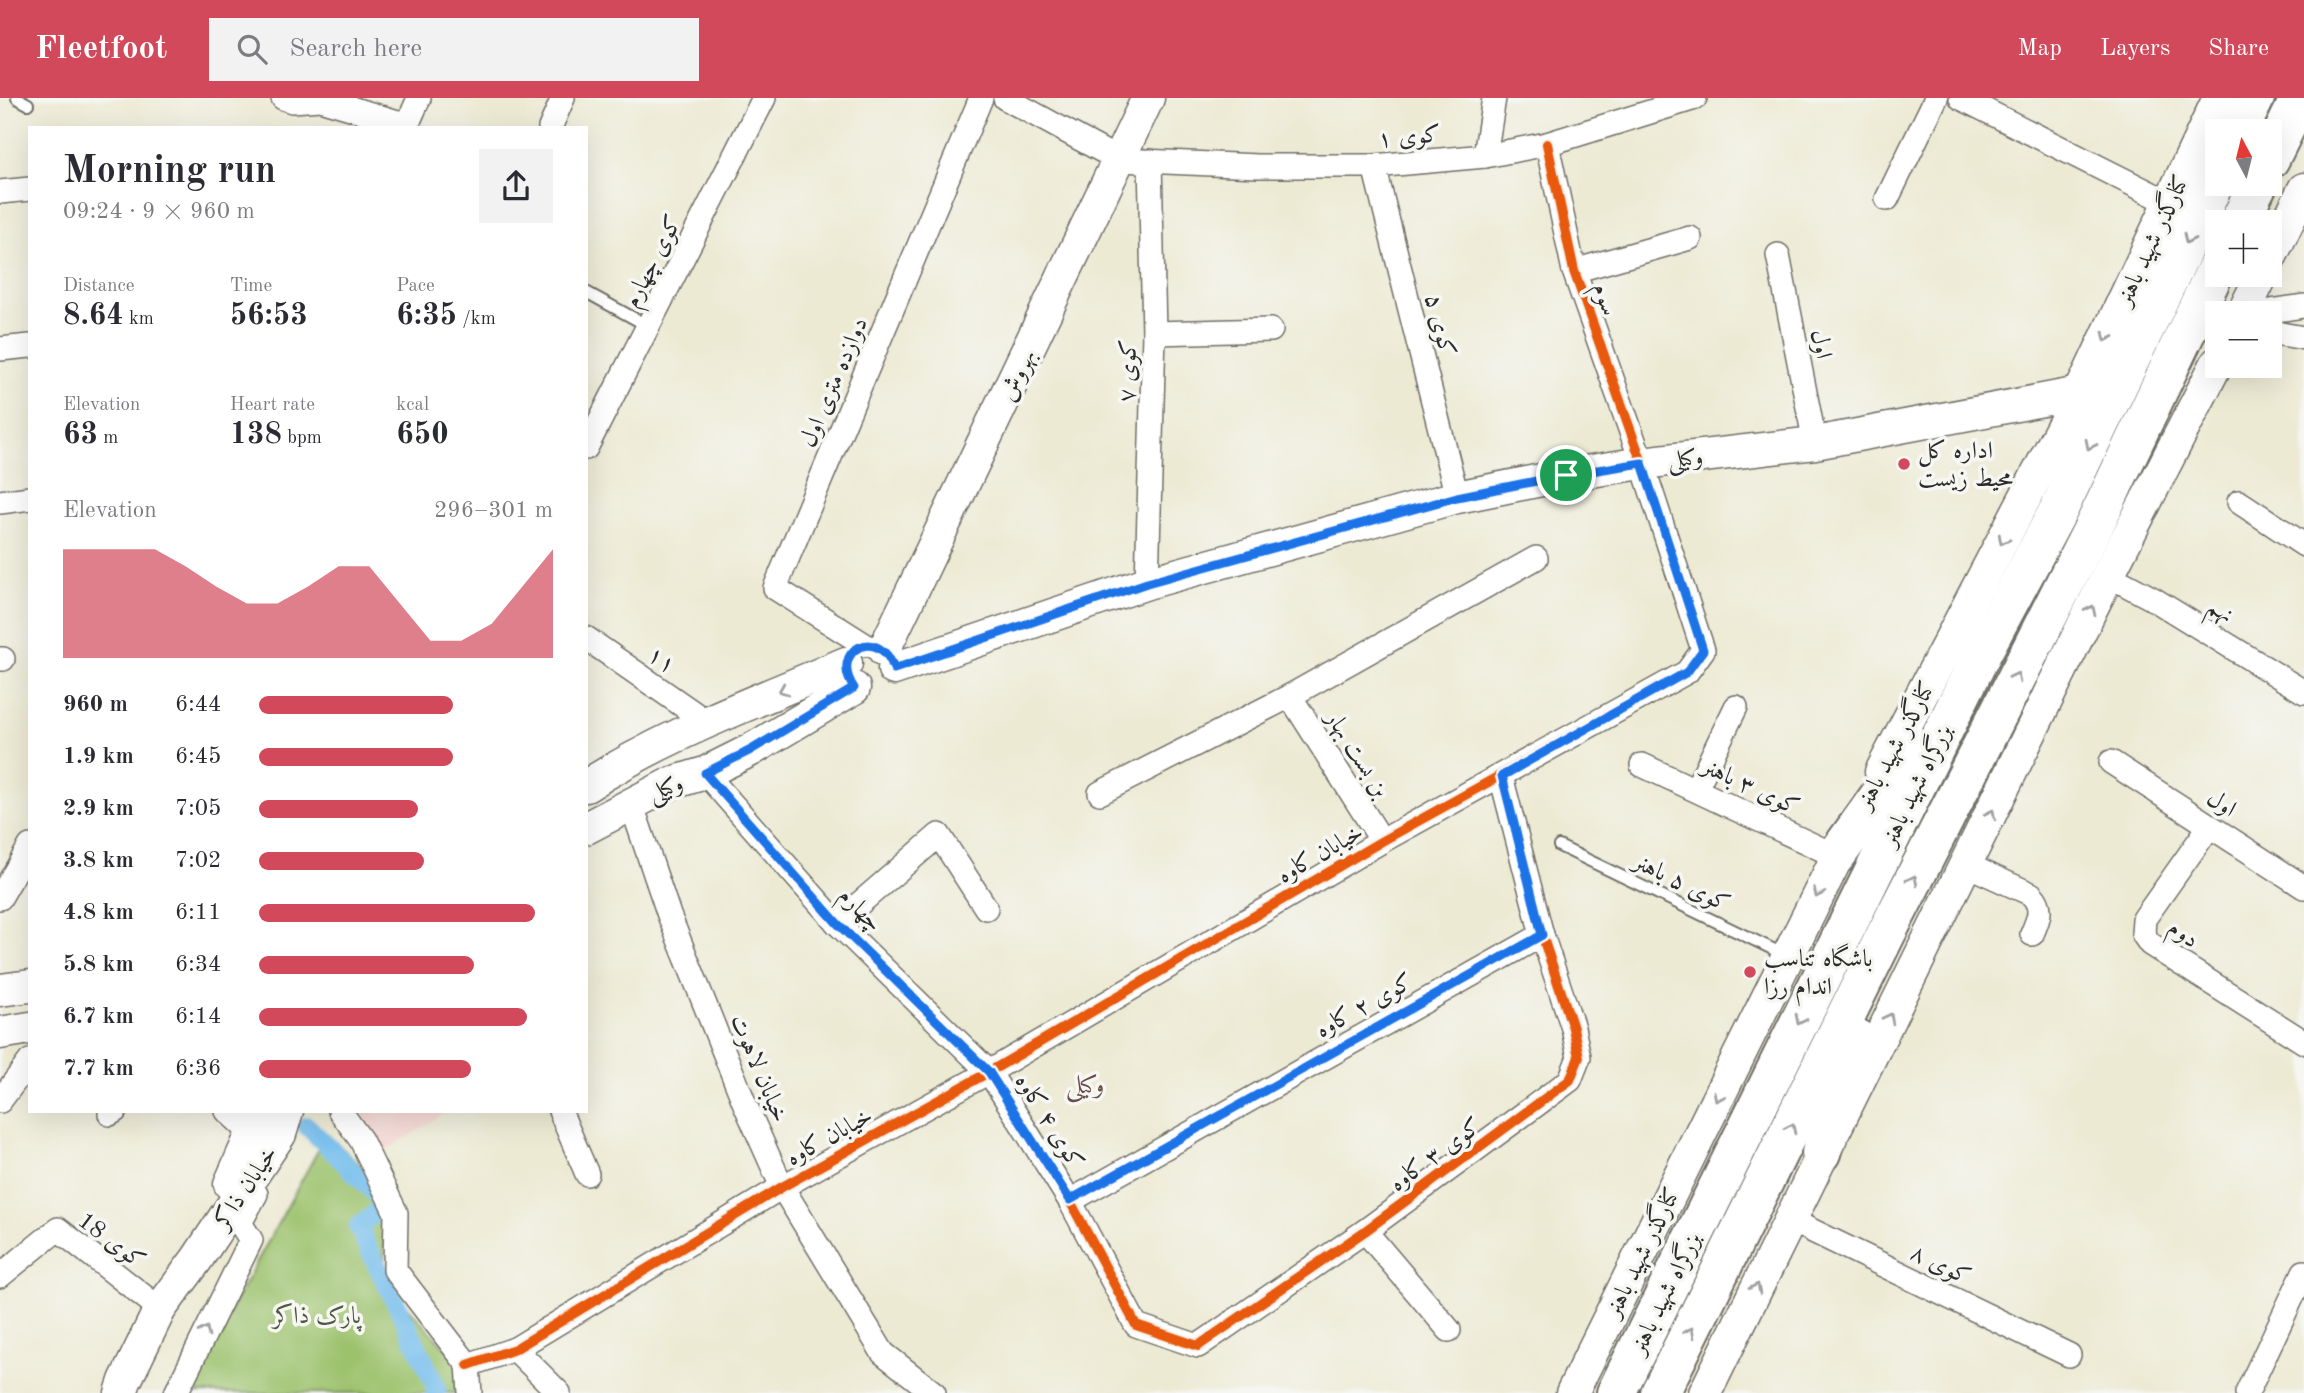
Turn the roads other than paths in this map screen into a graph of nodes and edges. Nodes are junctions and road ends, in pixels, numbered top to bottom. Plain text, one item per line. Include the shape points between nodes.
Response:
1 (17, 98) edge
2 (419, 98) edge
3 (563, 98) edge
4 (764, 98) edge
5 (981, 98) edge
6 (1005, 98) edge
7 (1149, 98) edge
8 (1493, 98) edge
9 (1695, 98) edge
10 (1936, 98) edge
11 (1961, 98) edge
12 (2219, 98) edge
13 (2255, 98) edge
14 (2300, 98) edge
15 (288, 99) edge
16 (28, 104) dead end
17 (2245, 119) edge
18 (407, 126) edge
19 (551, 126) edge
20 (2282, 135) edge
21 (1547, 144) junction
22 (1485, 156) junction
23 (1135, 160) junction
24 (1374, 166) junction
25 (28, 189) edge
26 (2304, 189) edge
27 (0, 192) edge
28 (2208, 196) edge
29 (1887, 199) dead end
30 (2170, 203) junction
31 (2282, 234) edge
32 (1690, 238) dead end
33 (1777, 255) dead end
34 (1574, 271) junction
35 (2207, 287) edge
36 (588, 293) edge
37 (2304, 306) edge
38 (2282, 309) edge
39 (648, 326) junction
40 (1271, 330) dead end
41 (1154, 333) junction
42 (2282, 334) edge
43 (2304, 338) edge
44 (28, 346) edge
45 (0, 349) edge
46 (2209, 378) edge
47 (2080, 393) junction
48 (1815, 443) junction
49 (588, 444) edge
50 (1642, 463) junction
51 (1457, 497) junction
52 (28, 498) edge
53 (0, 502) edge
54 (2239, 502) dead end
55 (2304, 545) edge
56 (1536, 558) dead end
57 (2108, 575) junction
58 (1147, 583) junction
59 (588, 639) edge
60 (1980, 657) junction
61 (869, 663) junction
62 (2304, 692) edge
63 (1290, 696) junction
64 (1736, 707) dead end
65 (708, 723) junction
66 (2111, 762) dead end
67 (1642, 765) dead end
68 (705, 773) junction
69 (1502, 776) junction
70 (588, 785) edge
71 (1696, 789) junction
72 (1100, 793) dead end
73 (631, 803) junction
74 (588, 827) edge
75 (2209, 827) junction
76 (1382, 841) junction
77 (1559, 846) dead end
78 (28, 849) edge
79 (1836, 856) junction
80 (1966, 865) junction
81 (2304, 887) edge
82 (0, 898) edge
83 (986, 908) dead end
84 (837, 923) junction
85 (1886, 934) junction
86 (2032, 934) dead end
87 (1542, 935) junction
88 (1787, 956) junction
89 (28, 986) edge
90 (0, 990) edge
91 (28, 1028) edge
92 (0, 1033) edge
93 (2304, 1042) edge
94 (28, 1063) edge
95 (989, 1072) junction
96 (0, 1101) edge
97 (232, 1113) edge
98 (286, 1113) edge
99 (301, 1113) edge
100 (341, 1113) edge
101 (561, 1113) edge
102 (257, 1122) edge
103 (1821, 1153) junction
104 (587, 1174) dead end
105 (782, 1187) junction
106 (1070, 1200) junction
107 (1790, 1220) junction
108 (1365, 1231) junction
109 (197, 1259) junction
110 (0, 1276) edge
111 (2301, 1285) edge
112 (160, 1309) junction
113 (1449, 1330) dead end
114 (1198, 1346) joint
115 (515, 1349) junction
116 (2069, 1355) dead end
117 (468, 1365) junction
118 (121, 1393) edge
119 (176, 1393) edge
120 (470, 1393) edge
121 (559, 1393) edge
122 (934, 1393) edge
123 (1572, 1393) edge
124 (1616, 1393) edge
125 (1660, 1393) edge
126 (1705, 1393) edge
127 (2247, 1393) edge

1 - 16 lane
2 - 18 street
3 - 19 street
4 - 39 street, کوی چهارم
5 - 61 street, دوازده متری اول via 775,588
6 - 23 street
7 - 23 street, بهروش
8 - 22 street
9 - 21 street, کوی ۱
10 - 29 street
11 - 30 street
12 - 30 street, کنارگذر شهید باهنر
13 - 17 highway
14 - 20 highway
15 - 18 street via 320,99
21 - 22 street, کوی ۱
21 - 34 street, سوم
22 - 24 street, کوی ۱
23 - 24 street, کوی ۱
23 - 41 street, کوی ۷
23 - 61 street, بهروش
24 - 51 street, کوی ۵
25 - 27 street
26 - 31 street
28 -> 60 highway, بزرگراه شهید باهنر via 2059,509
30 -> 47 street, کنارگذر شهید باهنر
32 - 34 street
33 - 48 street, اول
34 - 50 street, سوم
85 -> 35 highway, بزرگراه شهید باهنر via 2095,523
36 - 39 lane
37 - 38 street
39 - 49 street, کوی چهارم
40 - 41 street
41 - 58 street, کوی ۷
42 - 43 street
44 - 45 street
46 - 57 street
47 - 48 street, وکیلی
47 -> 79 street, کنارگذر شهید باهنر
48 - 50 street, وکیلی
50 - 51 street, وکیلی
50 - 69 street, خیابان کاوه via 1703,650 1687,672
51 - 58 street, وکیلی
52 - 53 street
54 - 55 street
56 - 63 street
57 - 62 street, نهم
80 -> 57 street
58 - 61 street, وکیلی
59 - 65 street, ۱۱
60 - 79 highway
60 -> 124 highway, بزرگراه شهید باهنر
61 -> 65 street, وکیلی
61 - 68 street, وکیلی via 751,750
63 - 72 street
63 - 76 street, بن بست بهار
64 - 71 street
65 - 70 street, وکیلی
66 - 75 street, اول
67 - 71 street, کوی ۳ باهنر
68 - 73 street, وکیلی
68 - 84 street, چهارم
69 - 76 street, خیابان کاوه
69 - 87 street
71 - 79 street, کوی ۳ باهنر
73 - 74 street, وکیلی
73 - 105 street, خیابان لاهوت via 669,915
75 - 81 street, اول
75 - 93 street, دوم via 2144,919 2143,934 2150,944
76 - 95 street, خیابان کاوه
77 - 88 lane, کوی ۵ باهنر
78 - 82 street
79 -> 88 street, کنارگذر شهید باهنر
80 - 86 street via 2038,901 2041,914
103 -> 80 street
83 - 84 street via 939,835
84 - 95 street, چهارم
85 - 103 highway
125 -> 85 highway, بزرگراه شهید باهنر
87 - 106 street, کوی ۲ کاوه
87 - 108 street, کوی ۳ کاوه via 1573,1028 1578,1057 1570,1080
88 -> 123 street, کنارگذر شهید باهنر
89 - 90 street
91 - 92 street
94 - 96 street
95 - 105 street, خیابان کاوه
95 - 106 street, کوی ۴ کاوه
97 - 102 street
98 - 109 street, خیابان ذاکر via 280,1134
119 -> 99 street via 251,1240 240,1223
100 - 117 street via 361,1140 397,1213 394,1270
101 - 104 street
102 - 109 street, خیابان ذاکر
103 - 107 street
105 - 115 street, خیابان کاوه
105 - 122 street, خیابان لاهوت via 883,1353
106 - 114 street, کوی ۴ کاوه via 1136,1325
107 - 116 street, کوی ۸
126 -> 107 street
108 - 113 street
108 - 114 street, کوی ۳ کاوه
109 - 112 street, خیابان ذاکر
110 - 112 street, کوی 18 via 58,1229
111 - 127 street
112 - 118 street, خیابان ذاکر
115 - 117 street, خیابان کاوه
115 - 121 street
117 - 120 street

